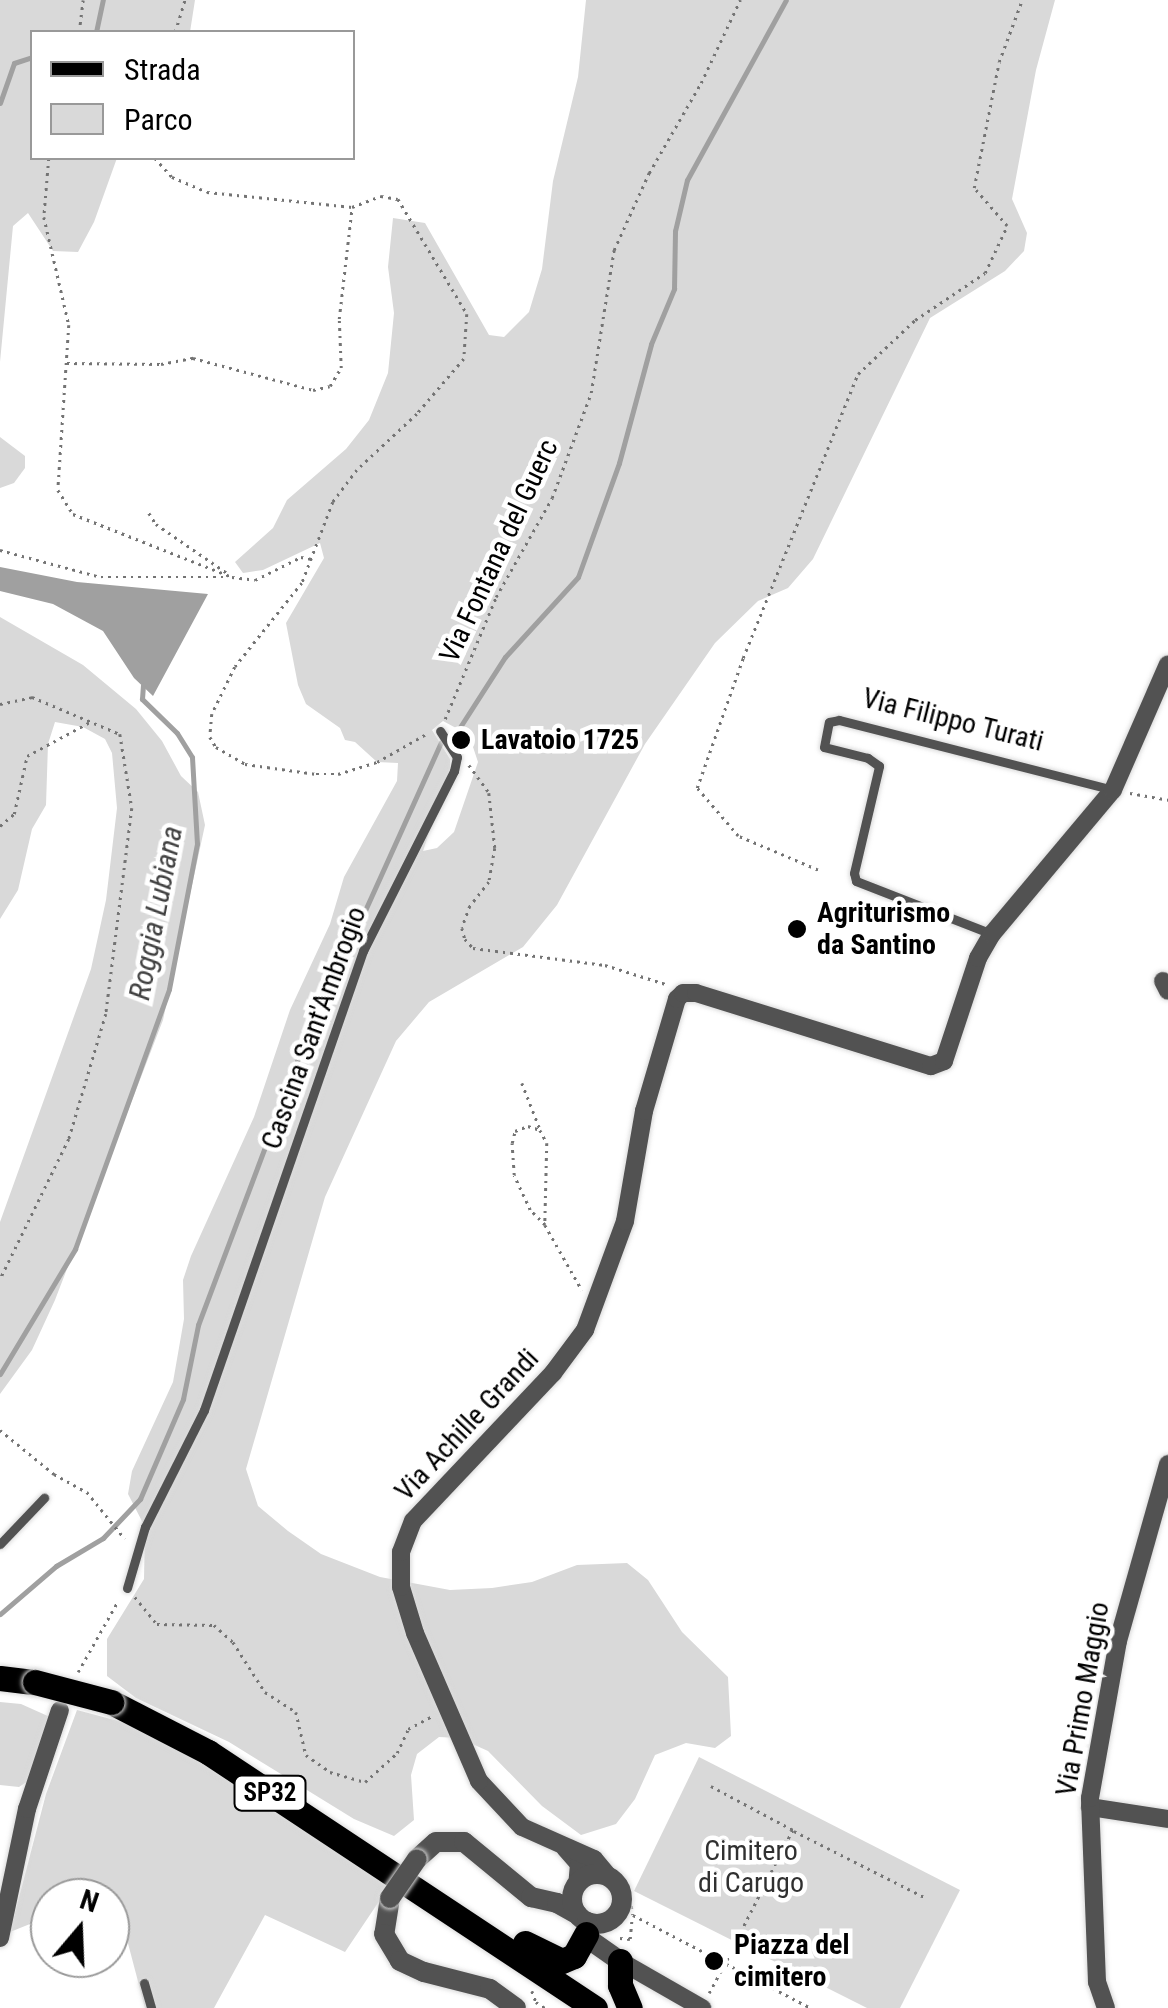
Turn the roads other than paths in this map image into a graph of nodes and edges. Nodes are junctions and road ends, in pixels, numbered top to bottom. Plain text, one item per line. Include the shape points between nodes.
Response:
1 (1168, 664) edge
2 (440, 731) road end
3 (1114, 790) junction
4 (992, 934) junction
5 (1168, 1464) edge
6 (44, 1498) dead end
7 (0, 1544) edge
8 (127, 1588) road end
9 (0, 1678) edge
10 (60, 1710) dead end
11 (1090, 1807) junction
12 (1168, 1819) edge
13 (565, 1848) junction
14 (610, 1878) junction
15 (423, 1894) junction
16 (576, 1909) junction
17 (626, 1913) junction
18 (464, 1920) junction
19 (0, 1938) edge
20 (618, 1949) junction
21 (144, 1983) dead end
22 (150, 2008) edge
23 (516, 2008) edge
24 (571, 2008) edge
25 (595, 2008) edge
26 (630, 2008) edge
27 (702, 2008) edge
28 (1106, 2008) edge

1 - 3 street
2 - 8 lane, Cascina Sant'Ambrogio via 457,757 363,951 204,1410 144,1527
3 - 4 street
3 - 4 lane, Via Filippo Turati via 829,722 824,747 879,766 856,881
4 - 13 street, Via Achille Grandi via 947,1055 931,1066 680,996 644,1112 625,1221 592,1315 562,1362 422,1506 405,1538 402,1587 414,1633 489,1796 522,1827
5 - 11 street, Via Primo Maggio via 1118,1641
6 - 7 lane
9 - 15 main road, SP32, bridge via 111,1702 208,1752
10 - 19 street via 27,1809
11 - 12 street
11 - 28 street, Via Primo Maggio via 1098,1982
13 - 14 street, Via Achille Grandi via 600,1864
13 - 16 street via 580,1864
14 - 16 street via 588,1876
14 - 17 street
15 - 16 main road via 461,1903 556,1960 574,1956
15 - 18 main road, SP32
16 - 17 street via 602,1924
16 - 20 street via 597,1948
16 - 23 street, bridge via 531,1897 464,1842 436,1842 390,1898 384,1934 400,1961 490,1989
17 - 20 street
18 - 24 main road via 477,1944
18 - 25 main road, SP32
20 - 26 main road via 620,1986
20 - 27 street
21 - 22 lane

